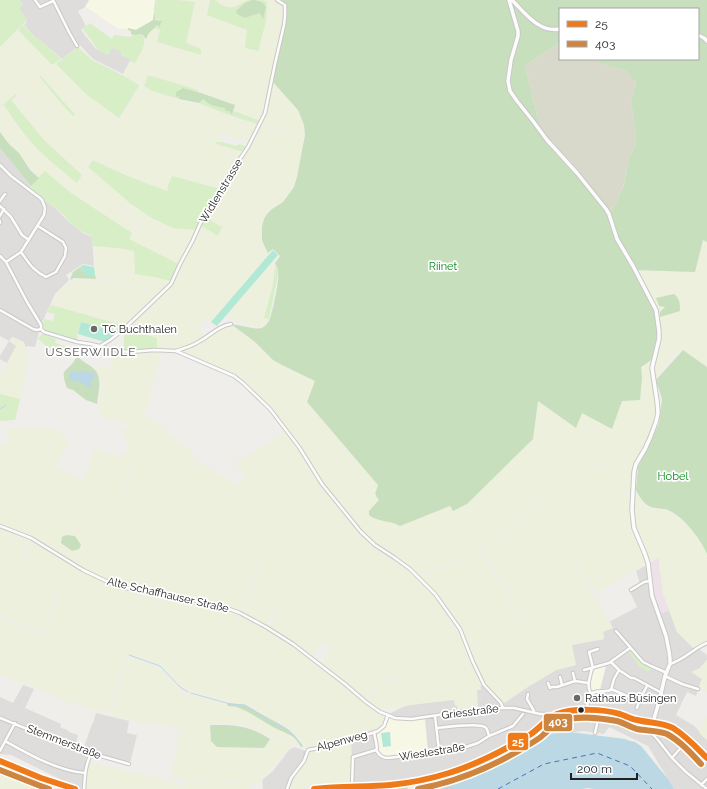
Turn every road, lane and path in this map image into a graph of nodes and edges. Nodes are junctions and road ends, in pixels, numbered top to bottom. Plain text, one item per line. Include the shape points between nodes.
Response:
1 (35, 0) edge
2 (53, 0) edge
3 (277, 0) edge
4 (510, 0) edge
5 (559, 29) edge
6 (78, 46) dead end
7 (0, 165) edge
8 (4, 194) dead end
9 (0, 201) edge
10 (0, 206) edge
11 (4, 209) junction
12 (0, 216) edge
13 (38, 226) junction
14 (29, 240) junction
15 (21, 252) junction
16 (0, 256) edge
17 (6, 262) junction
18 (0, 310) edge
19 (231, 324) dead end
20 (41, 329) junction
21 (100, 346) junction
22 (176, 351) junction
23 (0, 526) edge
24 (650, 581) junction
25 (631, 590) dead end
26 (616, 631) dead end
27 (707, 644) edge
28 (630, 648) junction
29 (598, 649) dead end
30 (611, 662) junction
31 (670, 664) junction
32 (593, 668) junction
33 (584, 670) dead end
34 (619, 670) junction
35 (572, 673) dead end
36 (666, 674) junction
37 (560, 677) dead end
38 (575, 681) junction
39 (548, 683) dead end
40 (588, 683) junction
41 (562, 684) junction
42 (647, 686) junction
43 (611, 689) junction
44 (698, 689) dead end
45 (662, 693) junction
46 (528, 694) dead end
47 (591, 694) junction
48 (639, 701) junction
49 (503, 708) junction
50 (637, 708) dead end
51 (585, 711) junction
52 (600, 711) junction
53 (534, 712) junction
54 (523, 714) dead end
55 (388, 715) junction
56 (435, 716) junction
57 (551, 717) junction
58 (0, 718) edge
59 (645, 722) junction
60 (653, 722) junction
61 (15, 723) junction
62 (437, 728) junction
63 (374, 732) junction
64 (595, 733) dead end
65 (489, 736) junction
66 (688, 740) junction
67 (5, 741) junction
68 (376, 750) junction
69 (0, 751) edge
70 (439, 751) junction
71 (91, 754) junction
72 (672, 758) junction
73 (707, 758) edge
74 (0, 761) edge
75 (129, 764) dead end
76 (85, 773) junction
77 (707, 779) edge
78 (701, 785) junction
79 (352, 786) junction
80 (75, 789) edge
81 (84, 789) edge
82 (287, 789) edge
83 (314, 789) edge
84 (707, 789) edge

1 - 2 street via 40,7
2 - 6 street
3 - 21 street, Widlenstrasse via 284,5 284,25 265,113 248,147 202,222 171,284 124,329
4 - 5 street via 541,27
4 - 24 street via 518,31 508,81 510,91 547,140 578,173 606,209 617,238 656,310 659,339 652,368 658,413 650,438 636,464 632,510 634,528 648,563
7 - 13 street via 42,200 44,215
8 - 9 street
10 - 11 street
11 - 12 street
11 - 14 street via 22,235
13 - 14 street
13 - 15 street via 63,242 66,248 65,256 56,272 46,277 39,274
14 - 15 street
15 - 17 street
16 - 17 street
17 - 20 street
18 - 20 street via 34,329
19 - 22 street via 220,327 201,341
20 - 21 street via 71,341
21 - 22 street via 130,352
22 - 49 street via 234,376 270,409 299,447 322,484 354,524 375,545 410,569 435,594 460,628 484,685
23 - 55 street, Alte Schaffhauser Straße via 31,538 108,582 126,588 191,599 240,613 293,644 373,708
24 - 25 street
24 - 31 street via 652,596 670,651
26 - 28 street
27 - 31 street
28 - 30 street
28 - 36 street via 643,662
29 - 32 street via 589,652
30 - 32 street
30 - 34 street
31 - 36 street
32 - 33 street
32 - 40 street
34 - 42 street
34 - 43 street
35 - 38 street
36 - 44 street via 682,684
36 - 45 street
37 - 41 street
38 - 40 street
38 - 41 street
39 - 41 street via 550,688
40 - 47 street
42 - 45 street
42 - 48 street
43 - 47 street via 594,691
43 - 48 street
45 - 60 street
46 - 53 street via 526,699
47 - 51 street
48 - 50 street
49 - 53 street, Griesstraße
49 - 56 street, Griesstraße
51 - 52 main road
51 - 57 main road via 563,712
52 - 59 main road via 621,714
52 - 64 street
53 - 57 street, Griesstraße
54 - 65 street, Wieslestraße via 513,726
55 - 56 street, Griesstraße via 411,719
55 - 63 street, Alpenweg via 382,729
56 - 62 street
57 - 79 main road via 521,740 464,768 408,783
58 - 61 street, Stemmerstraße
59 - 60 main road
59 - 72 street via 646,727
60 - 66 main road via 671,728
61 - 67 street
61 - 71 street, Stemmerstraße
62 - 65 street via 484,726
62 - 70 street
63 - 68 street
63 - 82 street, Alpenweg via 339,744 308,750
65 - 70 street, Wieslestraße via 463,748
66 - 72 street
66 - 73 main road
67 - 69 street
67 - 76 street via 35,757
68 - 70 street, Wieslestraße via 384,758
68 - 79 street via 353,757
71 - 75 street, Stemmerstraße
71 - 76 street
72 - 78 street
74 - 80 main road
76 - 81 street
77 - 78 street
78 - 84 street
79 - 83 main road

